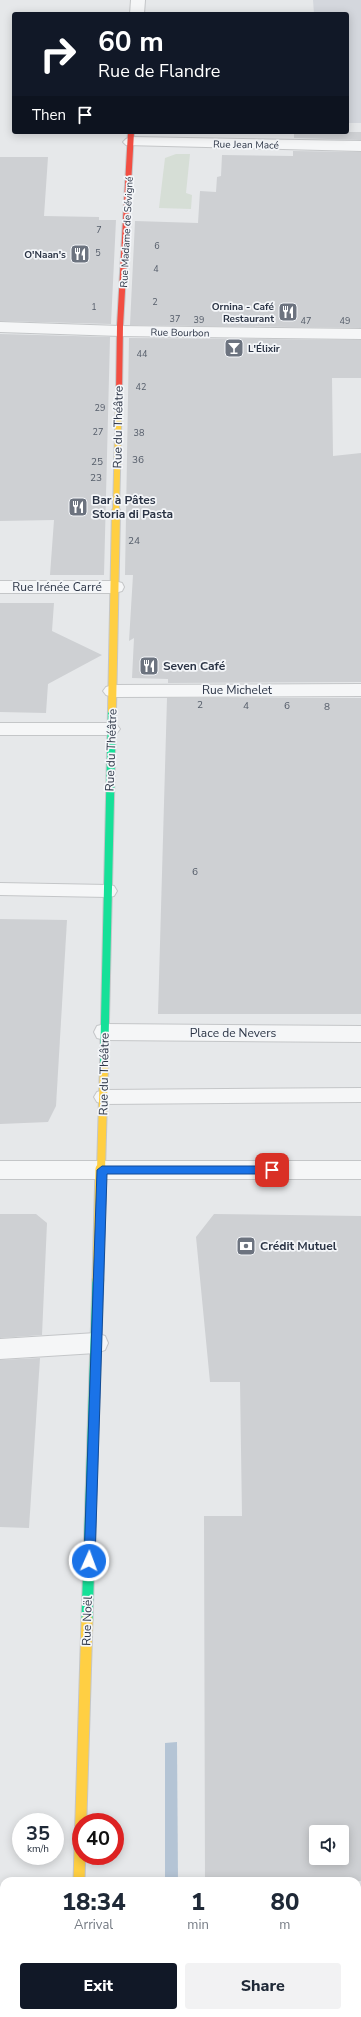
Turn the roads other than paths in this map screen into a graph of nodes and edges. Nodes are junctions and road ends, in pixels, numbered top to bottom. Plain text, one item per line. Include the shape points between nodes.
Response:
1 (138, 0) edge
2 (137, 12) edge
3 (131, 137) edge
4 (361, 146) edge
5 (0, 327) edge
6 (120, 331) junction
7 (361, 334) edge
8 (0, 587) edge
9 (114, 587) junction
10 (361, 690) edge
11 (113, 691) junction
12 (0, 729) edge
13 (110, 729) junction
14 (0, 889) edge
15 (108, 891) junction
16 (105, 1032) junction
17 (361, 1034) edge
18 (361, 1095) edge
19 (104, 1097) junction
20 (0, 1170) edge
21 (102, 1170) junction
22 (361, 1170) edge
23 (96, 1343) junction
24 (0, 1349) edge
25 (79, 1877) edge

1 - 2 street
3 - 4 street, Rue Jean Macé
3 - 6 street, Rue Madame de Sévigné
5 - 6 street, Rue Bourbon
6 - 7 street, Rue Bourbon
6 - 9 street, Rue du Théâtre
8 - 9 street, Rue Irénée Carré
9 - 11 street, Rue du Théâtre
10 - 11 street, Rue Michelet
11 - 13 street, Rue du Théâtre
12 - 13 lane
13 - 15 street, Rue du Théâtre
14 - 15 lane
15 - 16 street, Rue du Théâtre
16 - 17 street, Place de Nevers
16 - 19 street, Rue du Théâtre
18 - 19 lane
19 - 21 street, Rue du Théâtre
20 - 21 street
21 - 22 street
21 - 23 street, Rue Noël
23 - 24 street
23 - 25 street, Rue Noël

